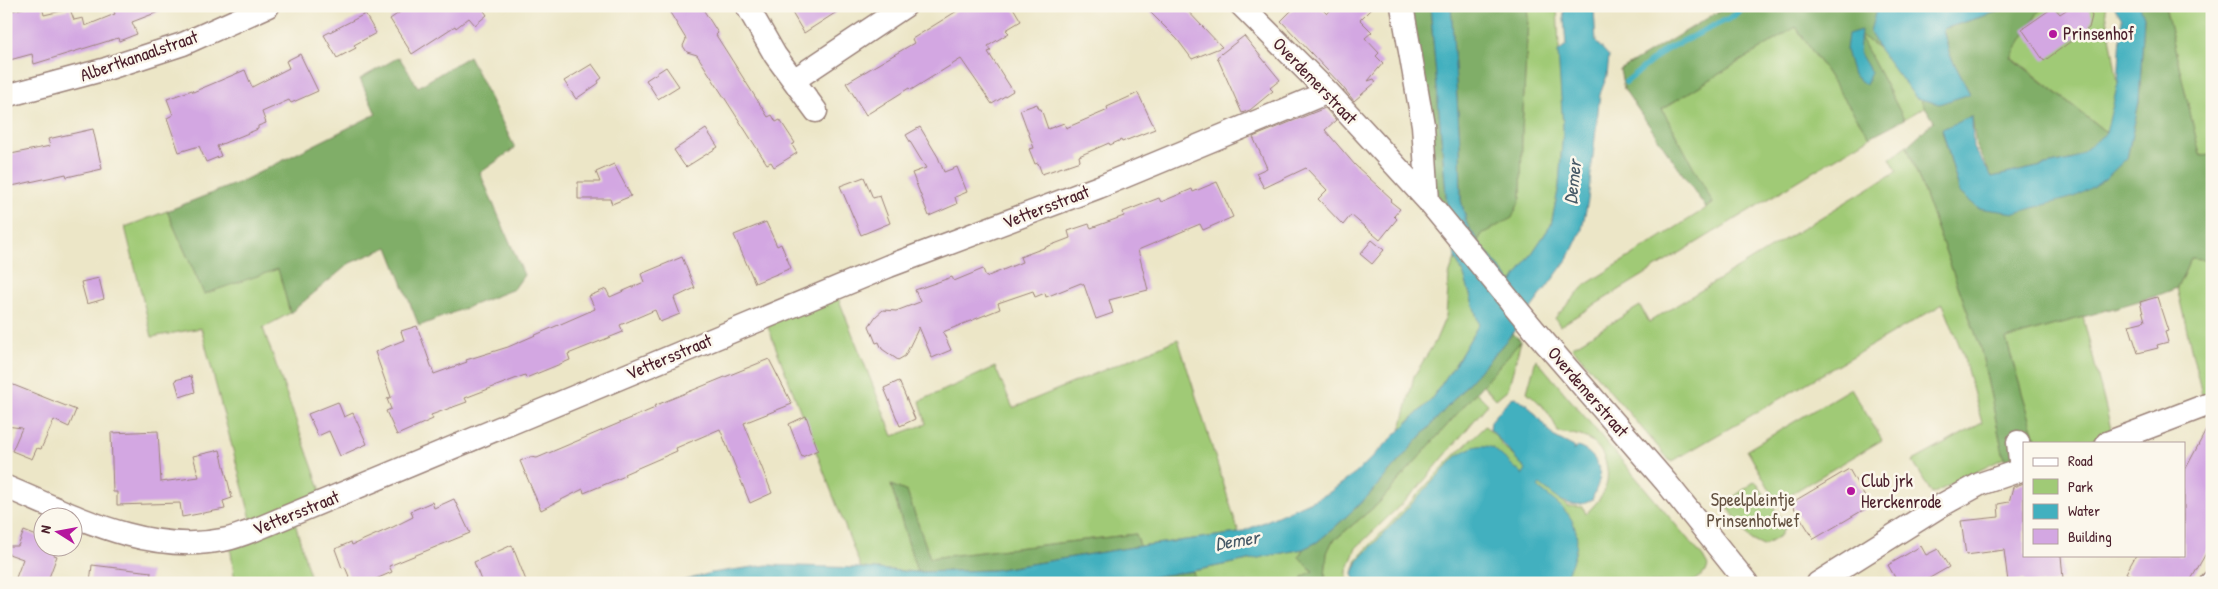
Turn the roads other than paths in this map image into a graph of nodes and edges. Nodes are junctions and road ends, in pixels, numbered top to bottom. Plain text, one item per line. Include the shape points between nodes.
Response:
1 (268, 6) edge
2 (747, 6) edge
3 (905, 6) edge
4 (1242, 6) edge
5 (1402, 6) edge
6 (794, 80) junction
7 (1328, 92) junction
8 (6, 96) edge
9 (816, 111) dead end
10 (1428, 201) junction
11 (2212, 403) edge
12 (2018, 442) dead end
13 (2110, 442) edge
14 (2023, 470) edge
15 (6, 487) edge
16 (1747, 583) edge
17 (1818, 583) edge

1 - 8 street, Albertkanaalstraat via 183,44
2 - 6 street via 775,55
3 - 6 street
4 - 7 street, Overdemerstraat
5 - 10 street via 1423,125
6 - 9 street
7 - 10 street, Overdemerstraat
7 - 15 street, Vettersstraat via 1099,187 889,266 252,532 222,541 183,543 132,537
10 - 16 street, Overdemerstraat via 1666,482
11 - 13 street
12 - 14 street
14 - 17 street via 1980,484 1949,501

